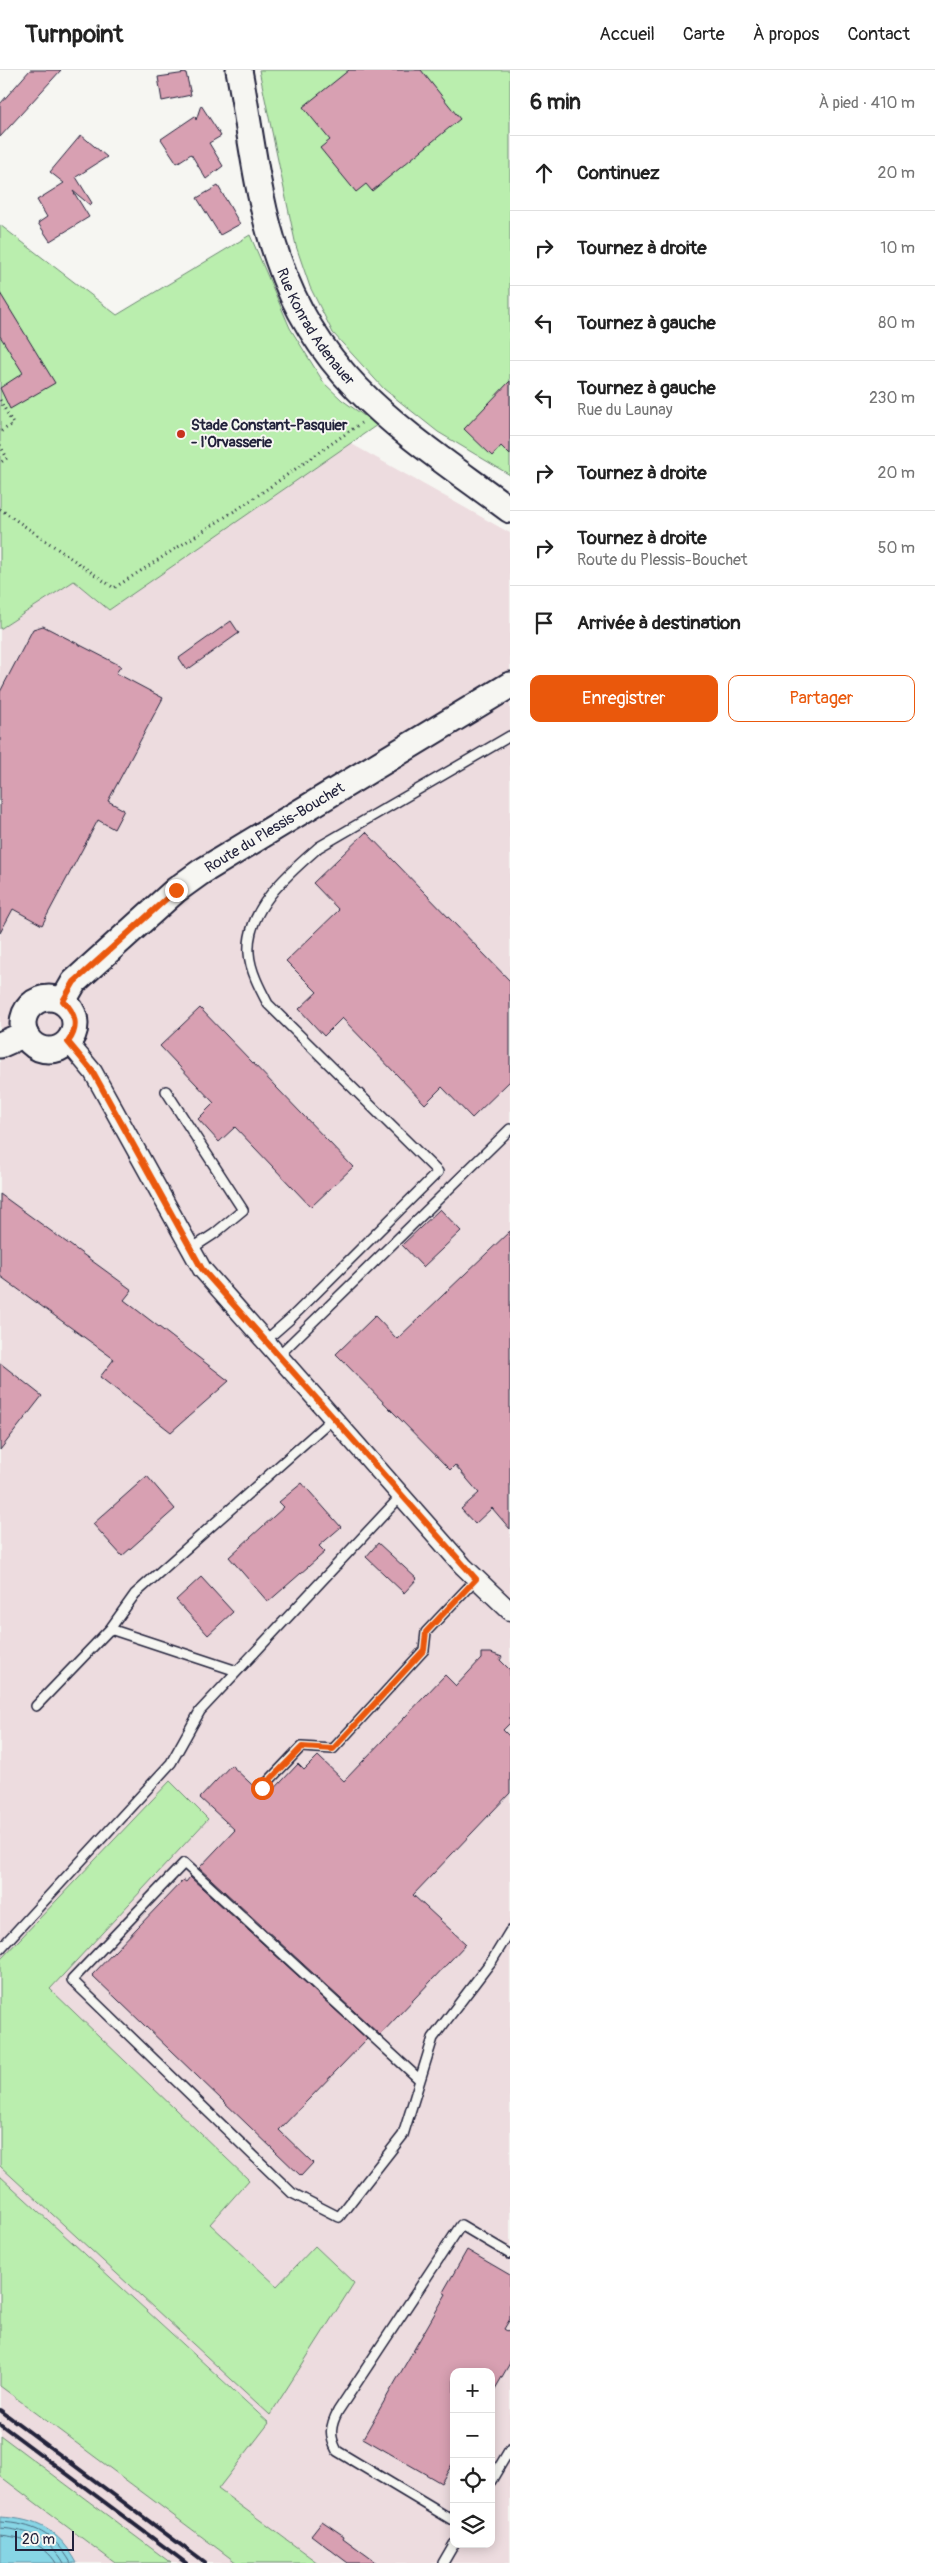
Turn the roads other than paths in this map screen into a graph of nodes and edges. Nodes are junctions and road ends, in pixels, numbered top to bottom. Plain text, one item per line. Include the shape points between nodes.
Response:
1 (239, 70) edge
2 (510, 510) edge
3 (510, 685) edge
4 (510, 736) edge
5 (63, 1001) junction
6 (25, 1034) junction
7 (68, 1042) junction
8 (0, 1045) edge
9 (166, 1091) dead end
10 (510, 1130) edge
11 (191, 1249) junction
12 (265, 1341) junction
13 (278, 1356) junction
14 (333, 1418) junction
15 (401, 1496) junction
16 (476, 1579) junction
17 (510, 1610) edge
18 (110, 1629) junction
19 (237, 1672) junction
20 (36, 1706) dead end
21 (262, 1788) dead end
22 (510, 1931) edge
23 (0, 1950) edge
24 (420, 2080) junction
25 (510, 2254) edge
26 (510, 2449) edge
27 (495, 2474) edge
28 (450, 2519) edge
29 (452, 2548) edge
30 (443, 2563) edge

1 - 2 street, Rue Konrad Adenauer via 266,217 278,260 296,304 316,339 339,370 376,409
3 - 5 street, Route du Plessis-Bouchet via 201,872 176,890 74,982
4 - 12 lane via 319,847 288,875 265,902 252,926 248,954 268,1004 438,1172
5 - 6 street via 47,998 32,1004 23,1018
5 - 7 street via 75,1020
6 - 7 street via 36,1047 44,1050 61,1047
6 - 8 street
7 - 11 street via 93,1072
9 - 11 lane via 242,1210
10 - 13 lane
11 - 12 street via 202,1269
12 - 13 street
13 - 14 street
14 - 15 street
14 - 18 lane via 136,1594
15 - 16 street
15 - 19 lane
16 - 17 street
16 - 21 lane via 426,1632 424,1650 333,1749 302,1747
18 - 19 lane
18 - 20 lane
19 - 23 lane via 200,1711 170,1763
22 - 24 lane via 493,1959 433,2038
24 - 24 lane via 184,1864 72,1980 292,2193 339,2218 403,2135
25 - 28 lane via 461,2225 331,2425 337,2452
26 - 27 lane
29 - 30 lane

